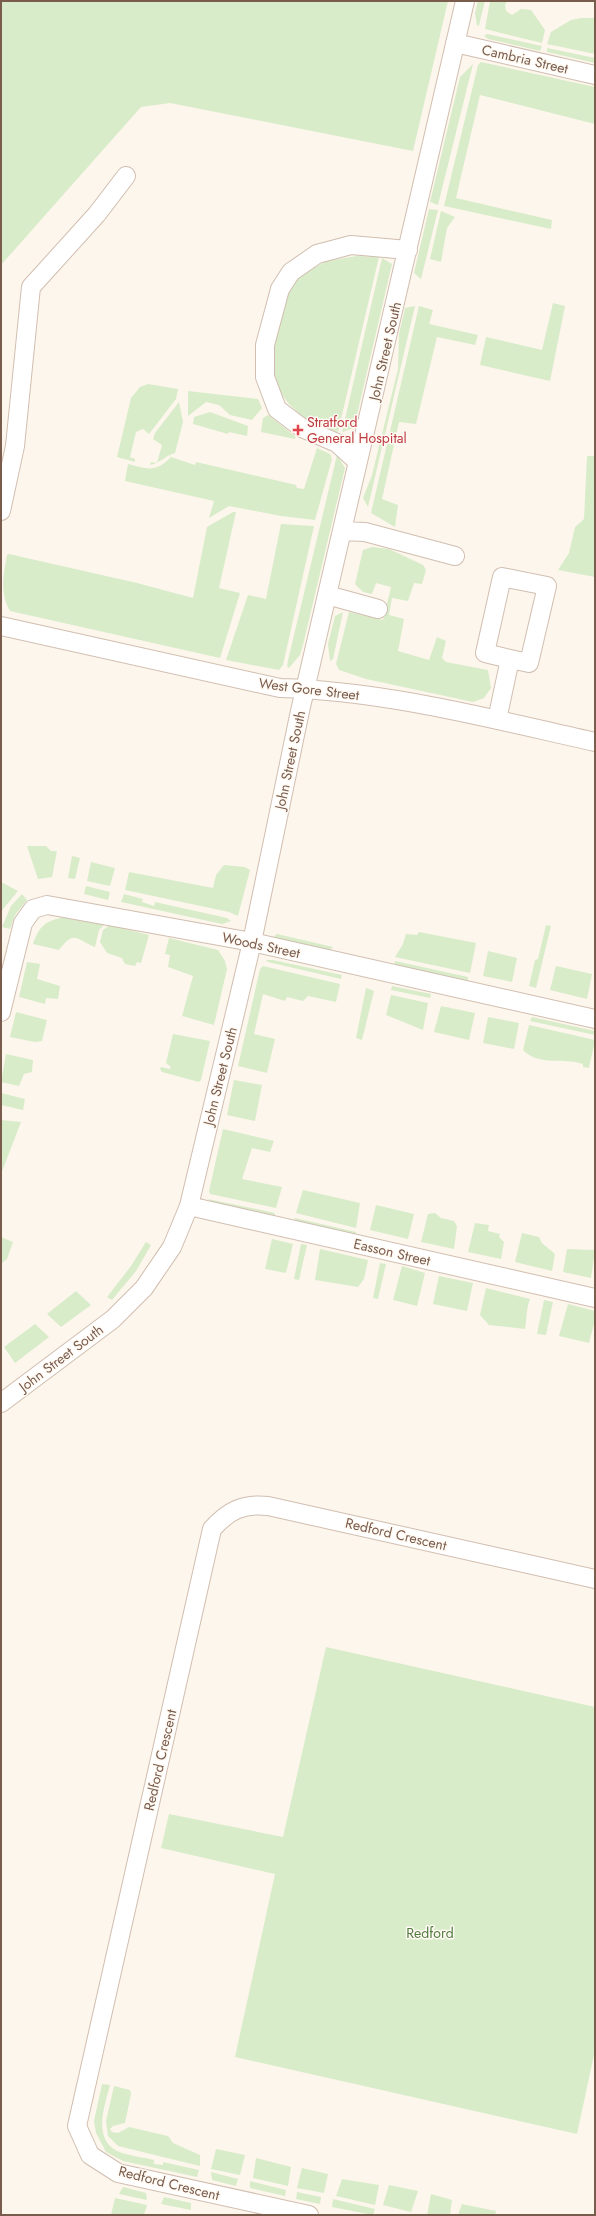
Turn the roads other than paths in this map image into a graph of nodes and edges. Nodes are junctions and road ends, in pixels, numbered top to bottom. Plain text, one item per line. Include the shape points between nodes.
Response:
1 (465, 1) edge
2 (455, 43) junction
3 (595, 75) edge
4 (126, 176) dead end
5 (408, 250) junction
6 (358, 462) junction
7 (1, 511) edge
8 (342, 531) junction
9 (455, 556) dead end
10 (327, 595) junction
11 (378, 609) dead end
12 (1, 626) edge
13 (510, 659) junction
14 (305, 689) junction
15 (497, 720) junction
16 (595, 742) edge
17 (252, 942) junction
18 (1, 1012) edge
19 (595, 1019) edge
20 (189, 1206) junction
21 (595, 1298) edge
22 (1, 1403) edge
23 (595, 1579) edge
24 (309, 2215) edge

1 - 2 street, John Street South
2 - 3 street, Cambria Street
2 - 5 street, John Street South
4 - 7 street via 97,214 31,287 15,446
5 - 6 street, John Street South
5 - 6 street via 351,245 317,254 291,272 280,289 265,345 265,377 277,409 302,428 337,443
6 - 8 street, John Street South
8 - 9 street via 365,532
8 - 10 street, John Street South
10 - 11 street
10 - 14 street, John Street South
12 - 14 street, West Gore Street via 280,688
13 - 13 street via 529,663 547,586 502,577 485,653
13 - 15 street
14 - 15 street, West Gore Street via 384,698
14 - 17 street, John Street South
15 - 16 street, West Gore Street
17 - 18 street, Woods Street via 47,905 33,909 23,923
17 - 19 street, Woods Street
17 - 20 street, John Street South
20 - 21 street, Easson Street
20 - 22 street, John Street South via 172,1247 144,1288 113,1318
23 - 24 street, Redford Crescent via 254,1504 235,1509 212,1529 77,2126 90,2155 118,2173

